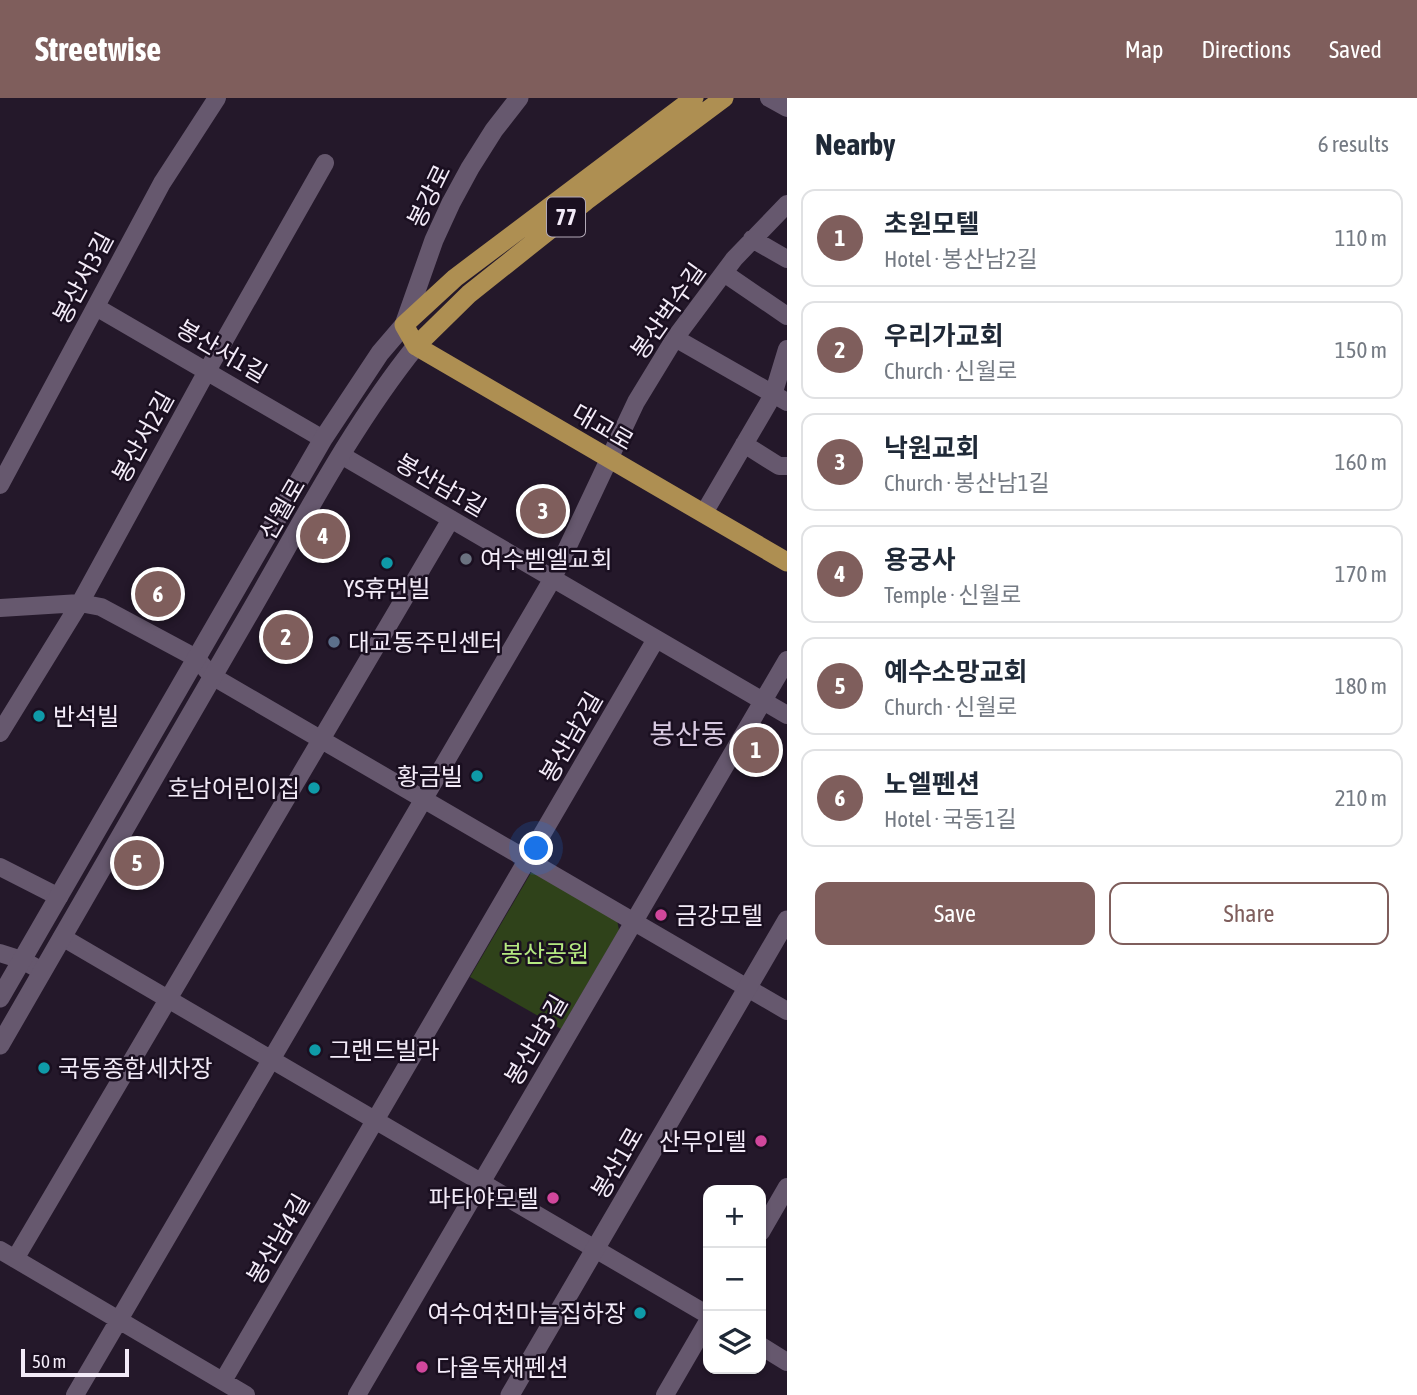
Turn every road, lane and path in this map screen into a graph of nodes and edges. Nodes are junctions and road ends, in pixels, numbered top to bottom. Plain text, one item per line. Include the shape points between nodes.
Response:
1 (217, 98) edge
2 (519, 98) edge
3 (694, 98) edge
4 (724, 98) edge
5 (769, 98) edge
6 (787, 108) edge
7 (325, 163) dead end
8 (787, 204) edge
9 (752, 239) junction
10 (787, 259) edge
11 (724, 273) junction
12 (96, 307) junction
13 (787, 316) edge
14 (404, 325) junction
15 (675, 338) junction
16 (416, 345) junction
17 (787, 349) edge
18 (207, 371) junction
19 (780, 398) edge
20 (323, 439) junction
21 (744, 444) junction
22 (341, 455) junction
23 (610, 460) junction
24 (787, 466) edge
25 (0, 485) edge
26 (704, 513) junction
27 (451, 519) junction
28 (787, 562) edge
29 (553, 579) junction
30 (80, 603) junction
31 (0, 608) edge
32 (656, 639) junction
33 (196, 658) junction
34 (787, 660) edge
35 (212, 676) junction
36 (763, 701) junction
37 (787, 715) edge
38 (0, 733) edge
39 (320, 740) junction
40 (424, 800) junction
41 (527, 860) junction
42 (0, 867) edge
43 (59, 897) junction
44 (787, 920) edge
45 (634, 922) junction
46 (62, 937) junction
47 (0, 953) edge
48 (22, 960) junction
49 (42, 971) junction
50 (747, 988) junction
51 (0, 998) edge
52 (168, 999) junction
53 (787, 1012) edge
54 (0, 1045) edge
55 (271, 1060) junction
56 (375, 1121) junction
57 (481, 1182) junction
58 (787, 1186) edge
59 (766, 1222) edge
60 (595, 1249) junction
61 (7, 1255) edge
62 (703, 1312) edge
63 (119, 1320) junction
64 (703, 1330) edge
65 (766, 1349) edge
66 (787, 1362) edge
67 (223, 1381) junction
68 (75, 1395) edge
69 (246, 1395) edge
70 (356, 1395) edge
71 (510, 1395) edge
72 (665, 1395) edge

1 - 12 street, 봉산서3길 via 162,183
2 - 14 street, 봉강로 via 494,130 451,203
3 - 14 main road, 신월로 / 77 via 455,278
4 - 16 main road, 신월로 / 77 via 468,294
5 - 6 street
7 - 18 street, 봉산서2길
8 - 9 street, 봉산벅수길
9 - 10 street
9 - 11 street, 봉산벅수길
11 - 13 street
11 - 15 street, 봉산벅수길
12 - 18 street, 봉산서1길
12 - 25 street, 봉산서3길
14 - 16 main road, 대교로
14 - 20 street, 신월로
15 - 19 street
15 - 23 street, 봉산벅수길 via 636,402
16 - 22 street, 신월로
16 - 23 main road, 대교로
17 - 19 street
18 - 20 street, 봉산서1길
18 - 30 street, 봉산서2길
19 - 21 street
20 - 33 street, 신월로
21 - 24 street via 779,466
21 - 26 street
22 - 27 street, 봉산남1길
22 - 35 street, 신월로
23 - 26 main road, 대교로
23 - 29 street
26 - 28 main road, 대교로
27 - 29 street, 봉산남1길
27 - 39 street
29 - 32 street, 봉산남1길
29 - 40 street
30 - 31 street
30 - 33 street via 101,607
30 - 38 street, 봉산서2길
32 - 36 street, 봉산남1길
32 - 41 street, 봉산남2길
33 - 35 street
33 - 43 street, 신월로
34 - 36 street
35 - 39 street
35 - 46 street, 신월로
36 - 37 street, 봉산남1길
36 - 45 street
39 - 40 street
39 - 52 street
40 - 41 street
40 - 55 street
41 - 45 street
41 - 56 street
42 - 43 street
43 - 48 street, 신월로
44 - 50 street, 봉산1로
45 - 50 street
45 - 57 street, 봉산남3길
46 - 49 street, 신월로
46 - 52 street
47 - 48 street
48 - 49 street
48 - 51 street, 신월로
49 - 54 street, 신월로
50 - 53 street
50 - 60 street, 봉산1로
52 - 55 street
52 - 61 street
55 - 56 street
55 - 63 street
56 - 57 street
56 - 67 street, 봉산남4길
57 - 60 street
57 - 70 street
58 - 59 street
60 - 62 street
60 - 71 street, 봉산1로
61 - 63 street
63 - 67 street
63 - 68 street
64 - 72 street
65 - 66 street
67 - 69 street

